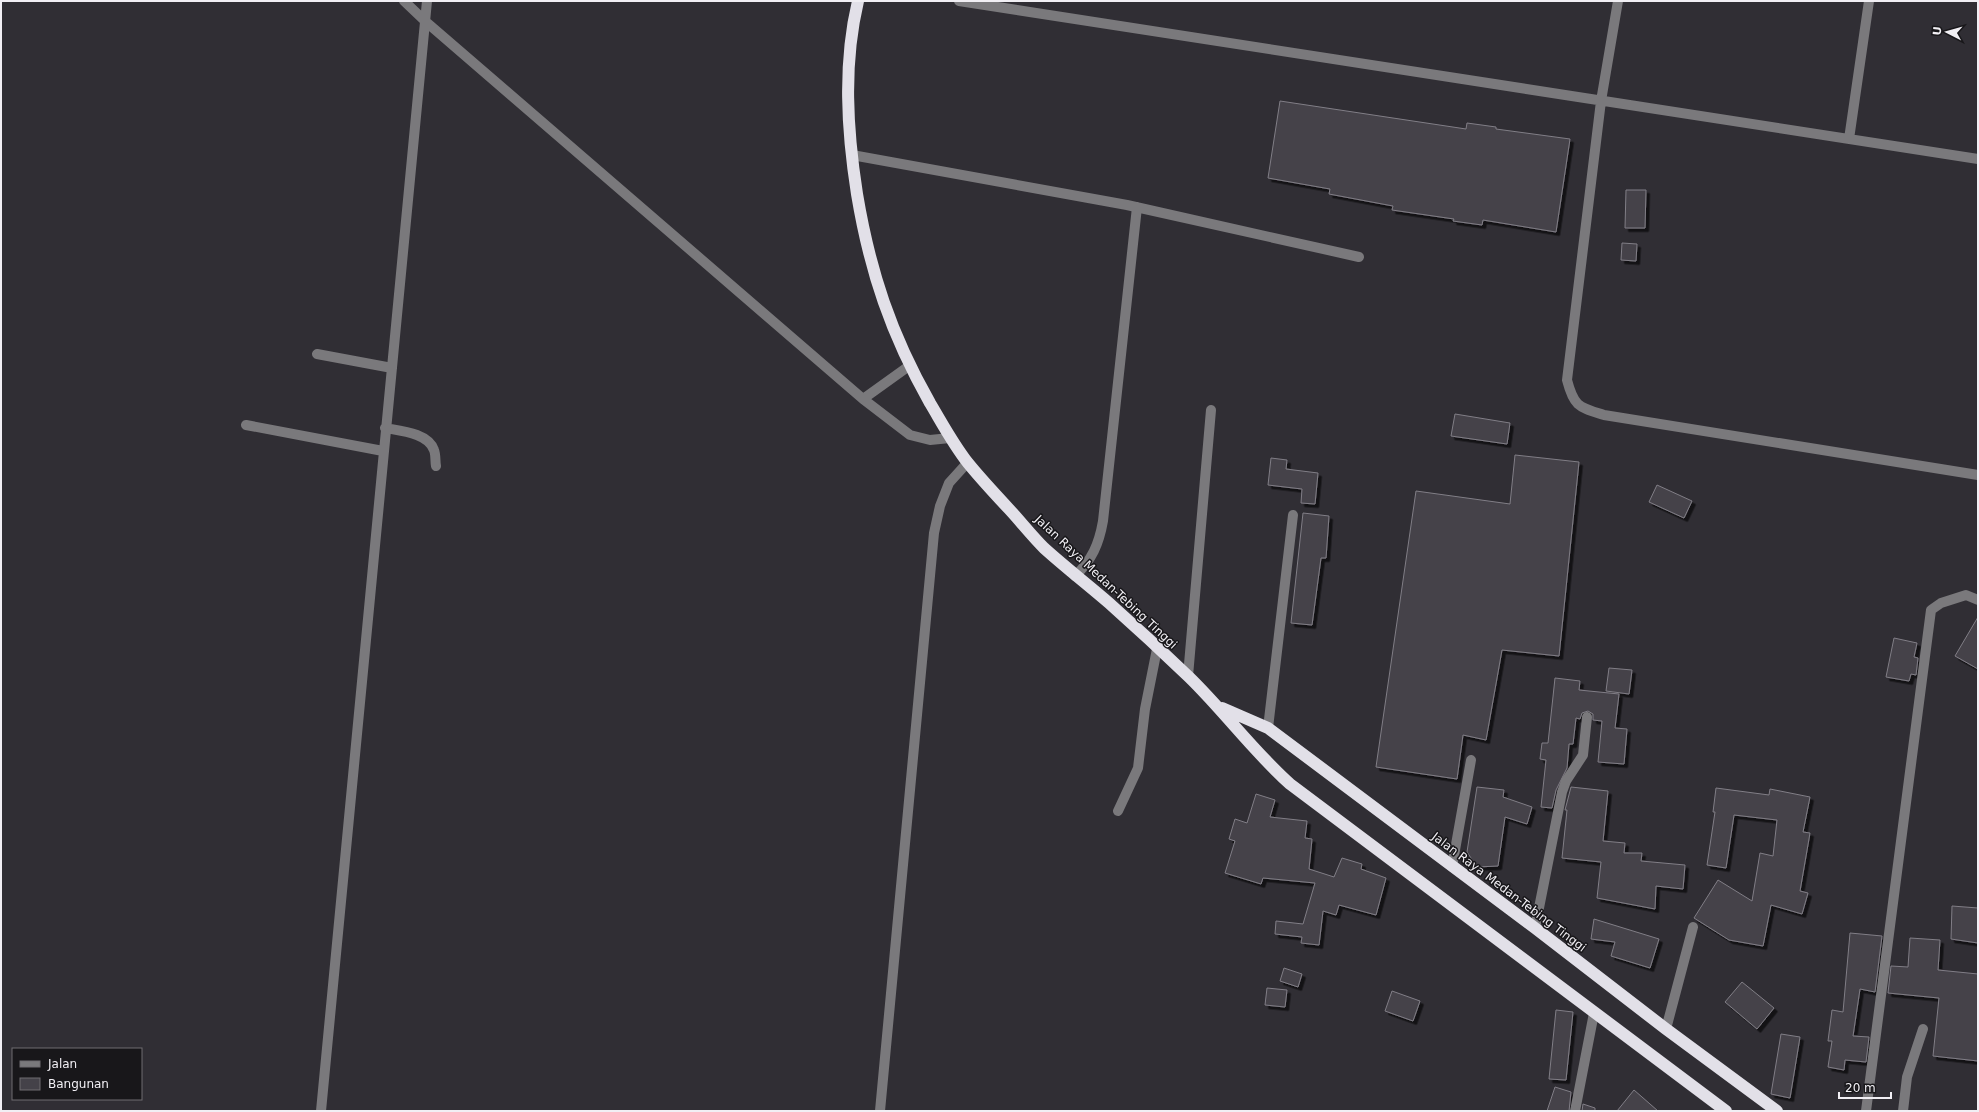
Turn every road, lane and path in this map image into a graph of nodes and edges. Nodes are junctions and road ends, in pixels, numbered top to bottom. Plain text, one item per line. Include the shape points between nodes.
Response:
1 (404, 1) edge
2 (427, 1) edge
3 (858, 1) edge
4 (959, 1) edge
5 (1618, 1) edge
6 (1870, 1) edge
7 (425, 21) junction
8 (1602, 101) junction
9 (1849, 139) junction
10 (852, 155) junction
11 (1978, 159) edge
12 (1137, 207) junction
13 (1359, 257) dead end
14 (318, 354) dead end
15 (910, 366) junction
16 (392, 368) junction
17 (863, 399) junction
18 (1211, 410) dead end
19 (246, 424) dead end
20 (385, 428) junction
21 (950, 438) junction
22 (383, 451) junction
23 (968, 462) junction
24 (436, 466) dead end
25 (1978, 475) edge
26 (1293, 515) dead end
27 (1074, 576) junction
28 (1978, 600) edge
29 (1157, 649) junction
30 (1188, 676) junction
31 (1219, 706) junction
32 (1587, 717) dead end
33 (1268, 728) junction
34 (1471, 760) dead end
35 (1118, 811) dead end
36 (1452, 867) junction
37 (1693, 927) dead end
38 (1535, 928) junction
39 (1594, 1012) junction
40 (1666, 1029) junction
41 (1923, 1029) dead end
42 (321, 1111) edge
43 (880, 1111) edge
44 (1575, 1111) edge
45 (1726, 1111) edge
46 (1776, 1111) edge
47 (1866, 1111) edge
48 (1902, 1111) edge

1 - 7 street
2 - 7 street
3 - 10 highway, Jalan Raya Medan-Tebing Tinggi via 849,53 848,93
4 - 8 street
5 - 8 street
6 - 9 street
7 - 16 street
7 - 17 street
8 - 9 street
8 - 25 street via 1567,380 1571,398 1581,408 1604,415
9 - 11 street
10 - 12 street
10 - 15 highway, Jalan Raya Medan-Tebing Tinggi via 864,236 877,285
12 - 13 street
12 - 27 street via 1100,540 1086,565
14 - 16 street
15 - 17 street
15 - 21 highway, Jalan Raya Medan-Tebing Tinggi
16 - 20 street
17 - 21 street via 910,435 930,440
18 - 30 street
19 - 22 street
20 - 22 street
20 - 24 street via 419,436 431,444 435,452
21 - 23 highway, Jalan Raya Medan-Tebing Tinggi
22 - 42 street
23 - 27 highway, Jalan Raya Medan-Tebing Tinggi via 1042,546
23 - 43 street via 949,483 940,506 934,533
26 - 33 street
27 - 29 highway, Jalan Raya Medan-Tebing Tinggi via 1108,603
28 - 47 street via 1966,595 1940,603 1931,610
29 - 30 highway, Jalan Raya Medan-Tebing Tinggi
29 - 35 street via 1145,708 1138,768
30 - 31 highway, Jalan Raya Medan-Tebing Tinggi
31 - 33 highway, Jalan Raya Medan-Tebing Tinggi
31 - 39 highway, Jalan Raya Medan-Tebing Tinggi via 1252,746 1290,784
32 - 38 street via 1583,755 1562,792
33 - 36 highway, Jalan Raya Medan-Tebing Tinggi
34 - 36 street
36 - 38 highway, Jalan Raya Medan-Tebing Tinggi
37 - 40 street
38 - 40 highway, Jalan Raya Medan-Tebing Tinggi
39 - 44 street
39 - 45 highway, Jalan Raya Medan-Tebing Tinggi
40 - 46 highway, Jalan Raya Medan-Tebing Tinggi
41 - 48 street via 1908,1077

